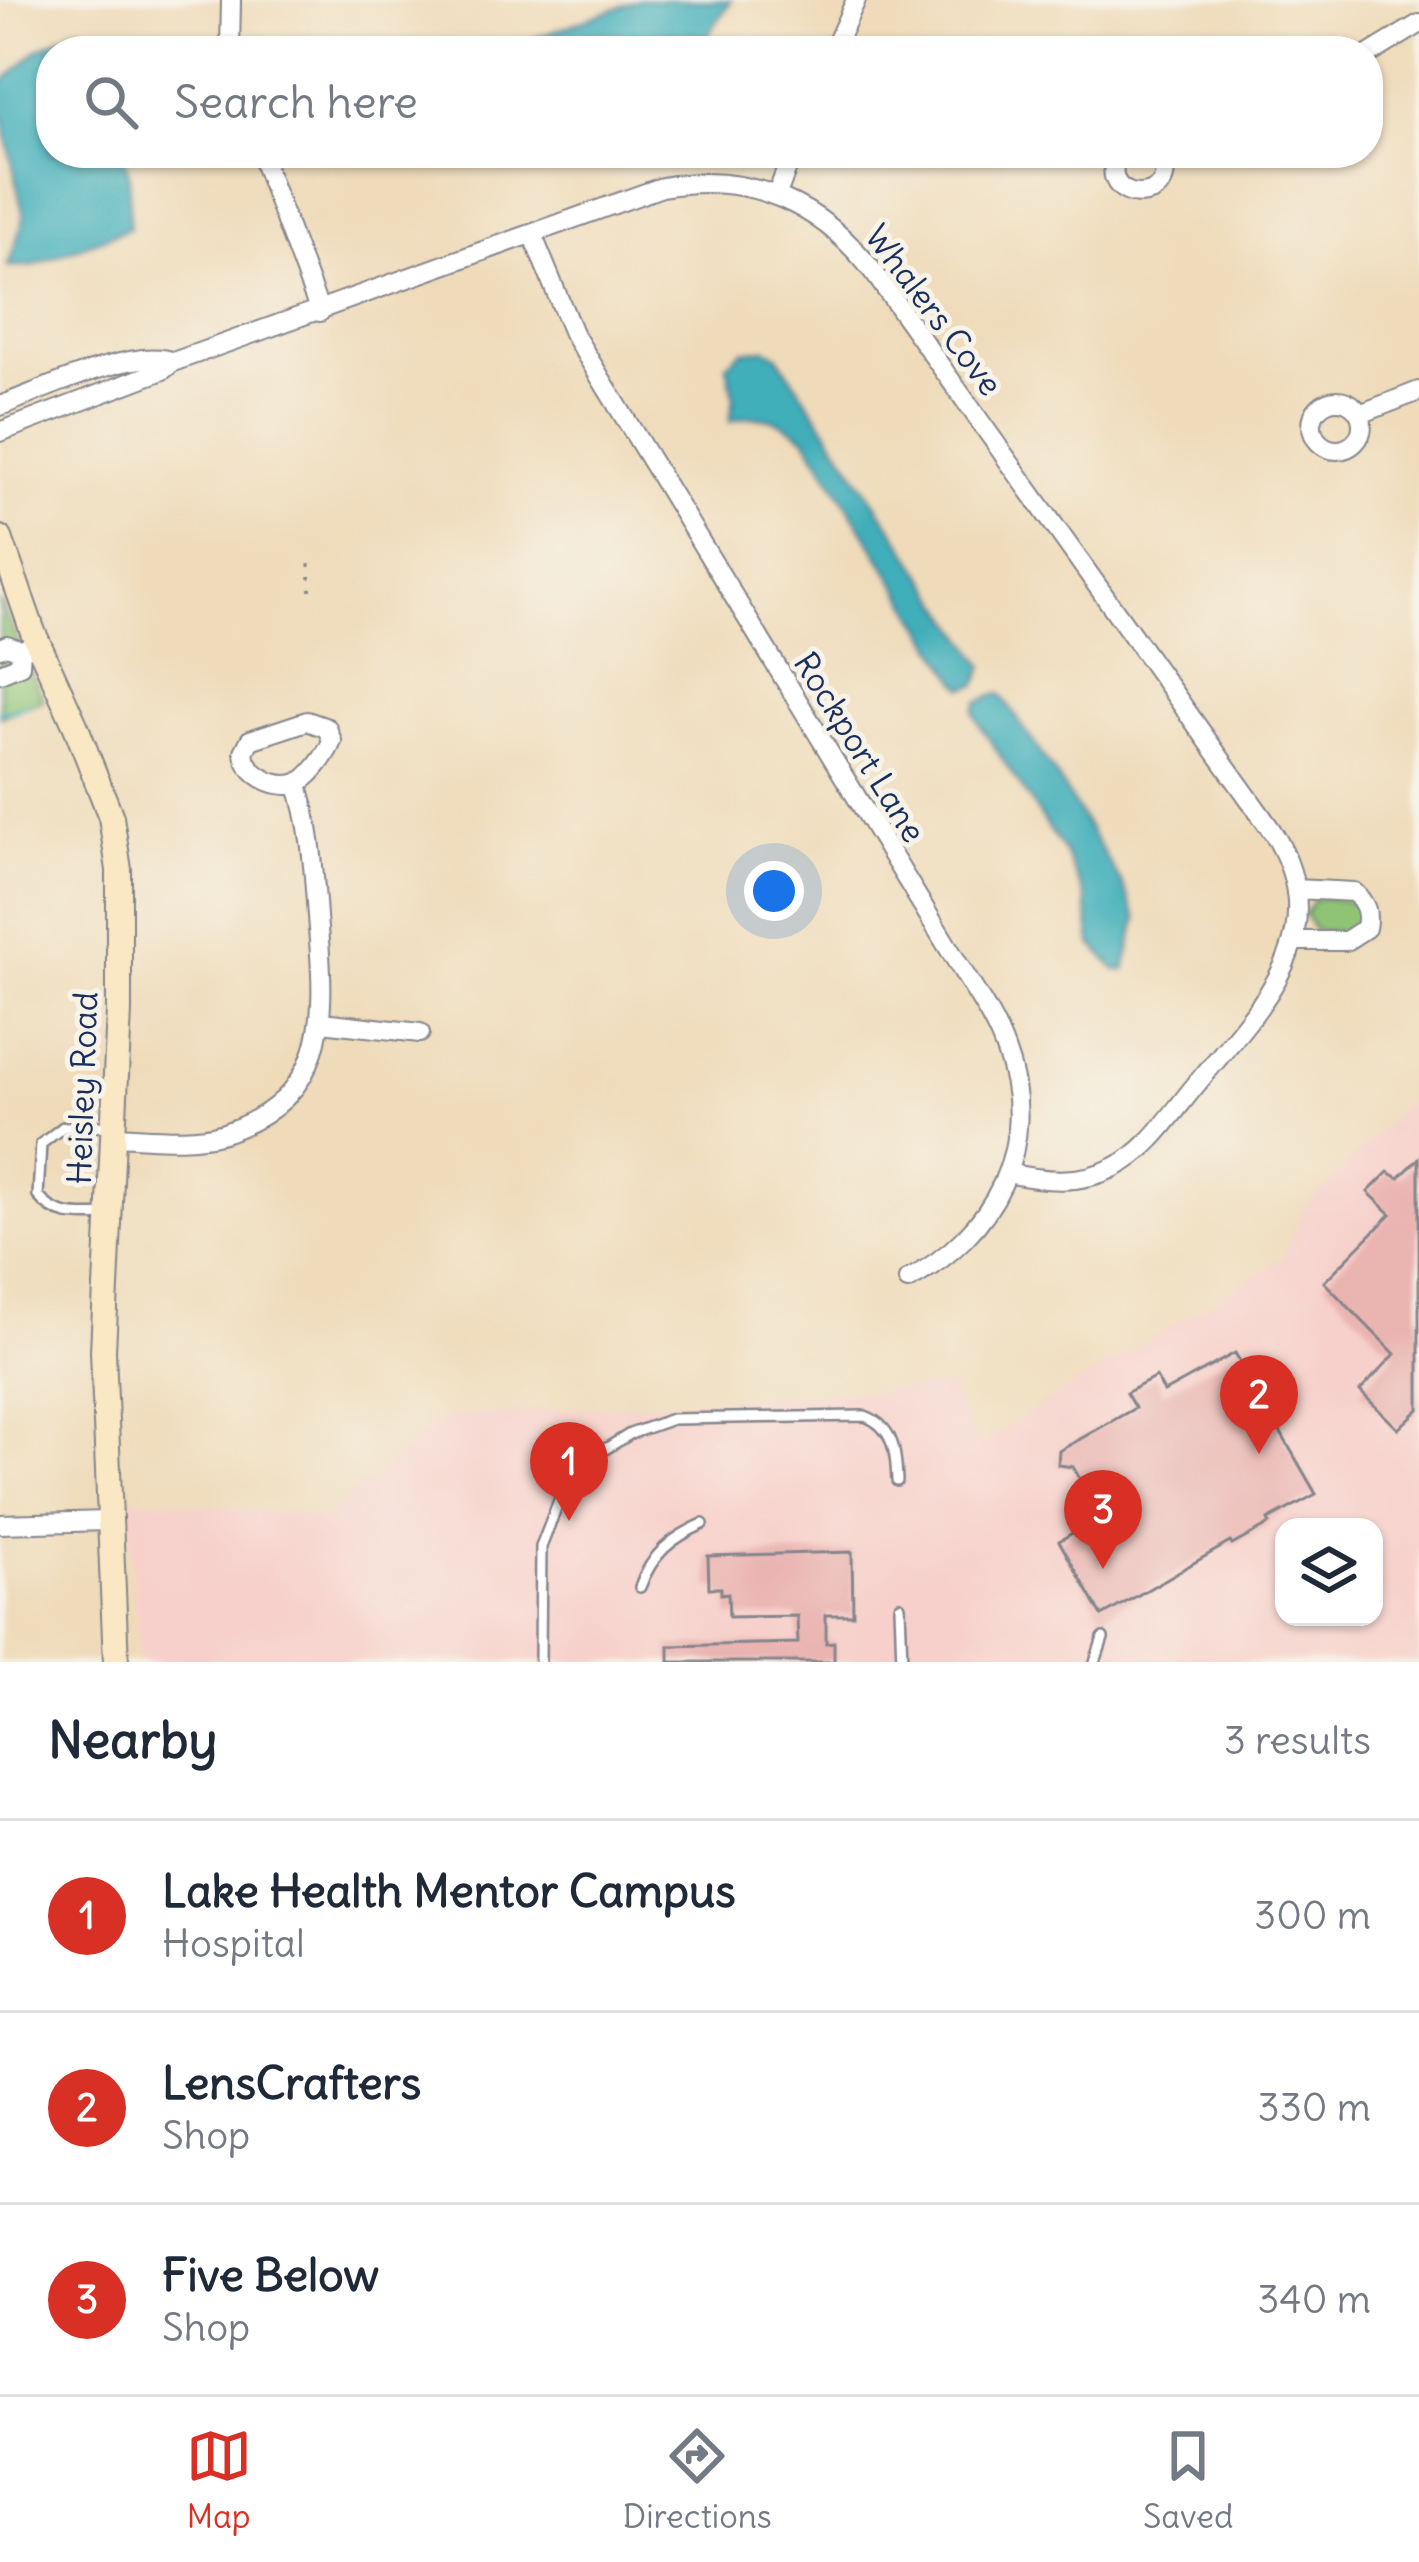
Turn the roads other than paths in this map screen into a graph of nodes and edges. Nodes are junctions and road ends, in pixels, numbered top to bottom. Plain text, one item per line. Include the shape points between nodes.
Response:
1 (231, 0) edge
2 (856, 0) edge
3 (1419, 25) edge
4 (230, 36) edge
5 (840, 36) edge
6 (1383, 46) edge
7 (266, 168) edge
8 (788, 168) edge
9 (1114, 168) edge
10 (1164, 168) edge
11 (778, 194) junction
12 (532, 234) junction
13 (320, 312) junction
14 (173, 362) junction
15 (1419, 391) edge
16 (0, 406) edge
17 (1360, 414) dead end
18 (0, 432) edge
19 (0, 538) edge
20 (30, 647) junction
21 (0, 648) edge
22 (0, 673) edge
23 (297, 784) junction
24 (1296, 890) junction
25 (1294, 941) junction
26 (322, 1022) junction
27 (420, 1033) dead end
28 (114, 1131) junction
29 (1007, 1173) junction
30 (110, 1215) junction
31 (908, 1280) dead end
32 (897, 1481) dead end
33 (108, 1521) junction
34 (0, 1524) edge
35 (703, 1524) dead end
36 (640, 1587) dead end
37 (900, 1606) dead end
38 (1103, 1638) dead end
39 (116, 1662) edge
40 (540, 1662) edge
41 (902, 1662) edge
42 (1095, 1662) edge

1 - 4 street
2 - 5 street
3 - 6 street
7 - 13 street
8 - 11 street
9 - 10 street via 1122,189 1141,196 1164,178
11 - 12 street, Whalers Cove via 681,183
11 - 24 street, Whalers Cove via 823,219 875,274 1271,830
12 - 13 street, Whalers Cove
12 - 29 street, Rockport Lane via 573,333 999,1034 1017,1090
13 - 14 street, Whalers Cove
14 - 16 street, Whalers Cove via 113,366
14 - 18 street, Whalers Cove
15 - 17 street
19 - 20 street, Heisley Road
20 - 21 street
20 - 22 street via 20,664
20 - 28 street, Heisley Road via 91,763 117,852
23 - 23 street via 331,747 327,728 307,721 245,746 244,761 259,777
23 - 26 street via 309,818
24 - 25 street, Whalers Cove
24 - 25 street via 1354,892 1368,917 1346,941
25 - 29 street, Whalers Cove via 1266,1000 1139,1150 1116,1167 1070,1180
26 - 27 street
26 - 28 street via 299,1079 254,1119 222,1134
28 - 30 street, Heisley Road
28 - 30 lane via 63,1127 40,1144 38,1196 50,1210
29 - 31 street, Rockport Lane via 970,1236
30 - 33 street, Heisley Road via 103,1351
32 - 40 lane via 888,1431 865,1416 672,1418 630,1434 579,1472 549,1520 538,1574
33 - 34 street
33 - 39 street, Heisley Road
35 - 36 lane via 662,1548
37 - 41 lane
38 - 42 lane

